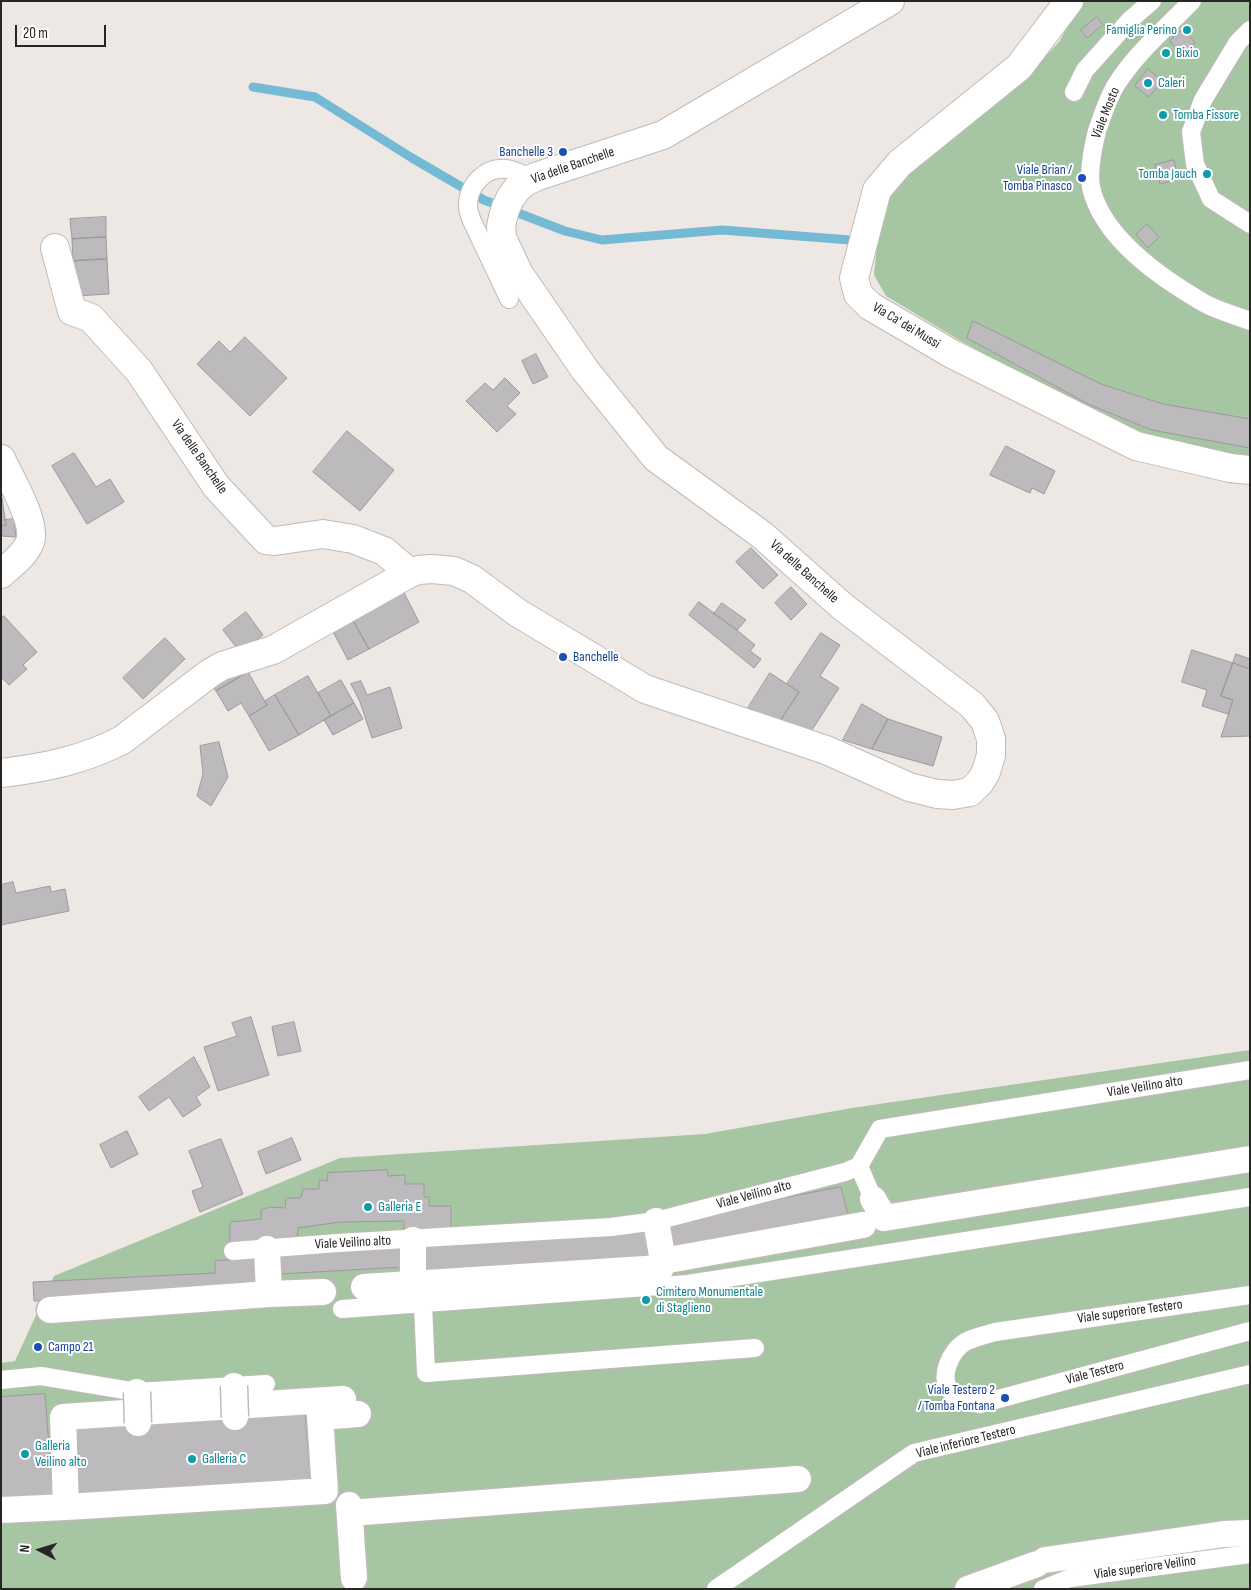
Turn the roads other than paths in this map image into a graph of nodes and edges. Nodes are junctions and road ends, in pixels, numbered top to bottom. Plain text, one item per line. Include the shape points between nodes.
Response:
1 (890, 1) edge
2 (1069, 1) edge
3 (1152, 1) edge
4 (1192, 1) edge
5 (1250, 30) edge
6 (1074, 92) dead end
7 (532, 179) junction
8 (1250, 224) edge
9 (55, 248) dead end
10 (509, 299) dead end
11 (1250, 321) edge
12 (1, 459) edge
13 (1250, 470) edge
14 (410, 573) junction
15 (1, 574) edge
16 (1, 773) edge
17 (1250, 1070) edge
18 (1250, 1158) edge
19 (859, 1166) junction
20 (1250, 1198) edge
21 (873, 1199) joint
22 (656, 1221) junction
23 (863, 1225) dead end
24 (413, 1240) junction
25 (267, 1249) junction
26 (233, 1252) dead end
27 (663, 1262) junction
28 (364, 1287) dead end
29 (323, 1292) dead end
30 (268, 1294) junction
31 (418, 1294) junction
32 (1250, 1295) edge
33 (342, 1309) dead end
34 (50, 1310) dead end
35 (1250, 1331) edge
36 (755, 1348) dead end
37 (1250, 1374) edge
38 (1, 1380) edge
39 (266, 1384) dead end
40 (946, 1384) joint
41 (234, 1386) junction
42 (137, 1392) junction
43 (235, 1417) dead end
44 (138, 1423) dead end
45 (798, 1479) dead end
46 (66, 1507) junction
47 (1, 1510) edge
48 (1250, 1533) edge
49 (1250, 1554) edge
50 (354, 1578) dead end
51 (716, 1589) edge
52 (968, 1589) edge
53 (1043, 1589) edge

1 - 7 street, Via delle Banchelle via 663,135
2 - 13 street, Via Ca' dei Mussi via 1020,67 900,163 876,190 854,278 858,294 870,306 952,354 1136,446
3 - 6 lane via 1130,20 1085,70
4 - 11 lane, Viale Mosto via 1140,54 1116,86 1093,146 1091,185 1107,224 1138,258 1205,304
5 - 8 lane via 1238,42 1203,100 1191,132 1194,164 1211,200
7 - 10 lane via 507,169 495,169 482,175 469,196 472,221
7 - 14 street, Via delle Banchelle via 517,189 506,207 502,238 519,274 585,370 656,458 762,535 843,607 972,704 985,721 991,739 986,772 970,792 936,794 909,787 826,750 645,689 518,613 472,579 454,571 431,569
9 - 14 street, Via delle Banchelle via 72,311 91,318 139,371 216,486 266,540 323,534 353,539 384,552
12 - 15 street via 32,530 24,552
14 - 16 street, Via delle Banchelle via 273,650 222,666 108,747 77,760
17 - 19 lane, Viale Veilino alto via 880,1128
18 - 21 street via 884,1218
19 - 21 lane
19 - 22 lane, Viale Veilino alto
20 - 31 lane via 688,1284
22 - 24 lane, Viale Veilino alto via 612,1227
22 - 27 street
23 - 27 street
24 - 25 lane, Viale Veilino alto
24 - 31 street
25 - 26 lane, Viale Veilino alto
25 - 30 street
27 - 31 street via 661,1268
28 - 31 street
29 - 30 street
30 - 34 street
31 - 33 lane
31 - 36 lane via 426,1373
32 - 40 lane, Viale superiore Testero via 995,1332 966,1342 956,1350 949,1360
35 - 40 lane, Viale Testero via 980,1404 970,1403 951,1393
37 - 51 lane, Viale inferiore Testero via 914,1453
38 - 42 lane via 41,1376
39 - 41 lane
41 - 42 lane
41 - 43 street, bridge
42 - 44 street, bridge
45 - 50 street via 350,1507
46 - 46 street via 325,1491 340,1404 62,1417
46 - 47 street
48 - 52 street via 1224,1534 1041,1562
49 - 53 lane, Viale superiore Veilino via 1070,1578

